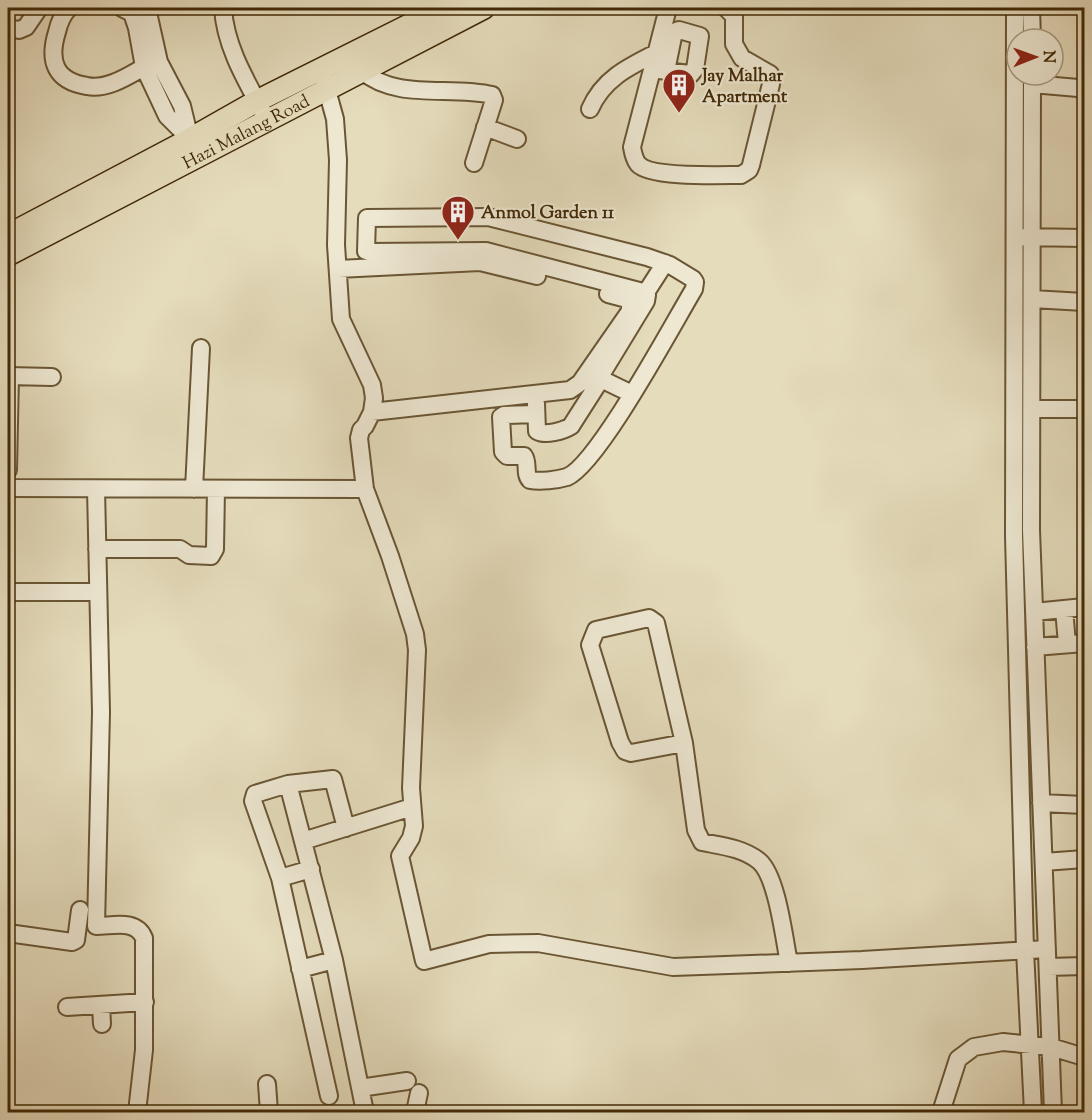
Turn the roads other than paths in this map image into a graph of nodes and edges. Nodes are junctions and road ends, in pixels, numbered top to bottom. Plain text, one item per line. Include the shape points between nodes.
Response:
1 (39, 8) edge
2 (69, 8) edge
3 (122, 8) edge
4 (147, 8) edge
5 (223, 8) edge
6 (443, 8) edge
7 (484, 8) edge
8 (668, 8) edge
9 (726, 8) edge
10 (1015, 8) edge
11 (1032, 8) edge
12 (415, 14) edge
13 (1032, 27) edge
14 (8, 28) edge
15 (658, 64) junction
16 (144, 67) junction
17 (362, 71) junction
18 (324, 79) junction
19 (1065, 85) edge
20 (1032, 87) edge
21 (1084, 91) edge
22 (156, 109) dead end
23 (590, 109) dead end
24 (262, 110) junction
25 (485, 128) junction
26 (517, 139) dead end
27 (188, 147) junction
28 (474, 163) dead end
29 (35, 231) junction
30 (8, 235) edge
31 (1014, 237) junction
32 (1033, 237) junction
33 (1084, 238) edge
34 (8, 255) edge
35 (399, 259) junction
36 (665, 263) junction
37 (338, 269) junction
38 (645, 294) junction
39 (1032, 299) junction
40 (1084, 302) edge
41 (627, 303) junction
42 (201, 348) dead end
43 (609, 351) junction
44 (604, 370) dead end
45 (9, 376) edge
46 (52, 377) dead end
47 (570, 390) junction
48 (632, 394) junction
49 (536, 395) junction
50 (1032, 409) junction
51 (1084, 410) edge
52 (372, 412) junction
53 (536, 414) junction
54 (568, 428) junction
55 (8, 470) edge
56 (8, 488) edge
57 (96, 489) junction
58 (194, 489) junction
59 (216, 489) junction
60 (365, 489) junction
61 (97, 549) junction
62 (12, 592) dead end
63 (93, 592) junction
64 (1084, 607) edge
65 (1064, 609) junction
66 (1034, 612) junction
67 (86, 623) dead end
68 (1084, 643) edge
69 (1067, 644) junction
70 (1035, 647) junction
71 (684, 743) junction
72 (288, 784) junction
73 (1041, 803) junction
74 (1084, 805) edge
75 (412, 807) junction
76 (346, 828) junction
77 (303, 842) junction
78 (1084, 859) edge
79 (1044, 862) junction
80 (311, 869) junction
81 (280, 878) junction
82 (80, 910) dead end
83 (8, 933) edge
84 (1047, 949) junction
85 (1025, 950) junction
86 (334, 960) junction
87 (789, 963) junction
88 (1084, 966) edge
89 (1048, 967) junction
90 (300, 969) junction
91 (144, 1002) junction
92 (101, 1005) junction
93 (67, 1007) dead end
94 (102, 1024) dead end
95 (1031, 1046) junction
96 (1051, 1047) junction
97 (1084, 1057) edge
98 (267, 1084) dead end
99 (360, 1088) junction
100 (329, 1096) dead end
101 (137, 1113) edge
102 (269, 1113) edge
103 (365, 1113) edge
104 (415, 1113) edge
105 (941, 1113) edge
106 (1033, 1113) edge
107 (1053, 1113) edge

1 - 14 street via 26,27
2 - 16 street via 52,47 53,61 62,76 94,87 110,84
3 - 16 street via 132,13
4 - 27 street via 159,62 182,106
5 - 24 street via 224,27
6 - 12 main road, Hazi Malang Road
7 - 17 main road, Hazi Malang Road
8 - 15 street
9 - 15 street via 734,16 734,44 742,58 770,74 757,142 746,173 676,174 638,164 632,147
10 - 31 street
11 - 13 street
12 - 18 main road, Hazi Malang Road
15 - 23 street via 609,81
16 - 27 street via 167,116
17 - 18 main road, Hazi Malang Road
17 - 25 street via 373,80 405,88 492,95
18 - 24 main road, Hazi Malang Road
18 - 37 street via 334,119 338,160
19 - 21 street
20 - 32 street
22 - 27 street
24 - 27 main road, Hazi Malang Road
25 - 26 street
25 - 28 street
27 - 29 main road, Hazi Malang Road
29 - 30 main road, Hazi Malang Road
29 - 34 main road, Hazi Malang Road
31 - 32 street
31 - 85 street via 1014,536
32 - 33 street
32 - 39 street
35 - 36 street via 368,252 367,218 488,217
35 - 37 street
35 - 41 street via 474,256 486,250 508,262 594,285
36 - 38 street
36 - 48 street via 693,279 695,286
37 - 52 street via 341,319 372,385
38 - 41 street
38 - 41 street via 647,298
39 - 40 street
39 - 50 street
41 - 43 street
42 - 58 street
43 - 44 street
43 - 47 street
45 - 46 street
45 - 55 street
47 - 49 street
47 - 54 street
48 - 53 street via 585,463 567,477 530,480 524,456 507,456 503,452 501,417
48 - 54 street via 601,379
49 - 52 street
49 - 53 street
50 - 51 street
50 - 66 street
52 - 60 street via 359,438
53 - 54 street via 538,433
56 - 57 street
57 - 58 street
57 - 61 street
58 - 59 street
59 - 60 street
59 - 61 street via 215,549 211,556 189,555 180,549
60 - 75 street via 379,521 416,642
61 - 63 street
62 - 63 street
63 - 67 street
63 - 91 street via 101,712 96,926 134,925 141,930
64 - 65 street
65 - 66 street
65 - 69 street
66 - 70 street
68 - 69 street
69 - 70 street
70 - 73 street
71 - 71 street via 625,751 590,645 596,630 649,618 656,623
71 - 87 street via 696,830 702,842 736,849 760,862 772,882
72 - 76 street via 333,779
72 - 77 street
72 - 81 street via 252,798
73 - 74 street
73 - 79 street
75 - 76 street
75 - 87 street via 412,832 400,856 424,961 489,944 538,943 674,967
76 - 77 street
77 - 80 street
78 - 79 street
79 - 84 street
80 - 81 street
80 - 86 street
81 - 90 street
82 - 83 street via 78,935 72,942
84 - 85 street
84 - 89 street
85 - 87 street
85 - 95 street
86 - 90 street
86 - 99 street
88 - 89 street
89 - 96 street
90 - 100 street
91 - 92 street
91 - 101 street via 144,1050
92 - 93 street
92 - 94 street
95 - 96 street
95 - 105 street via 1003,1042 974,1047 958,1059
95 - 106 street
96 - 97 street
96 - 107 street
98 - 102 street
99 - 103 street
99 - 104 street via 413,1087

